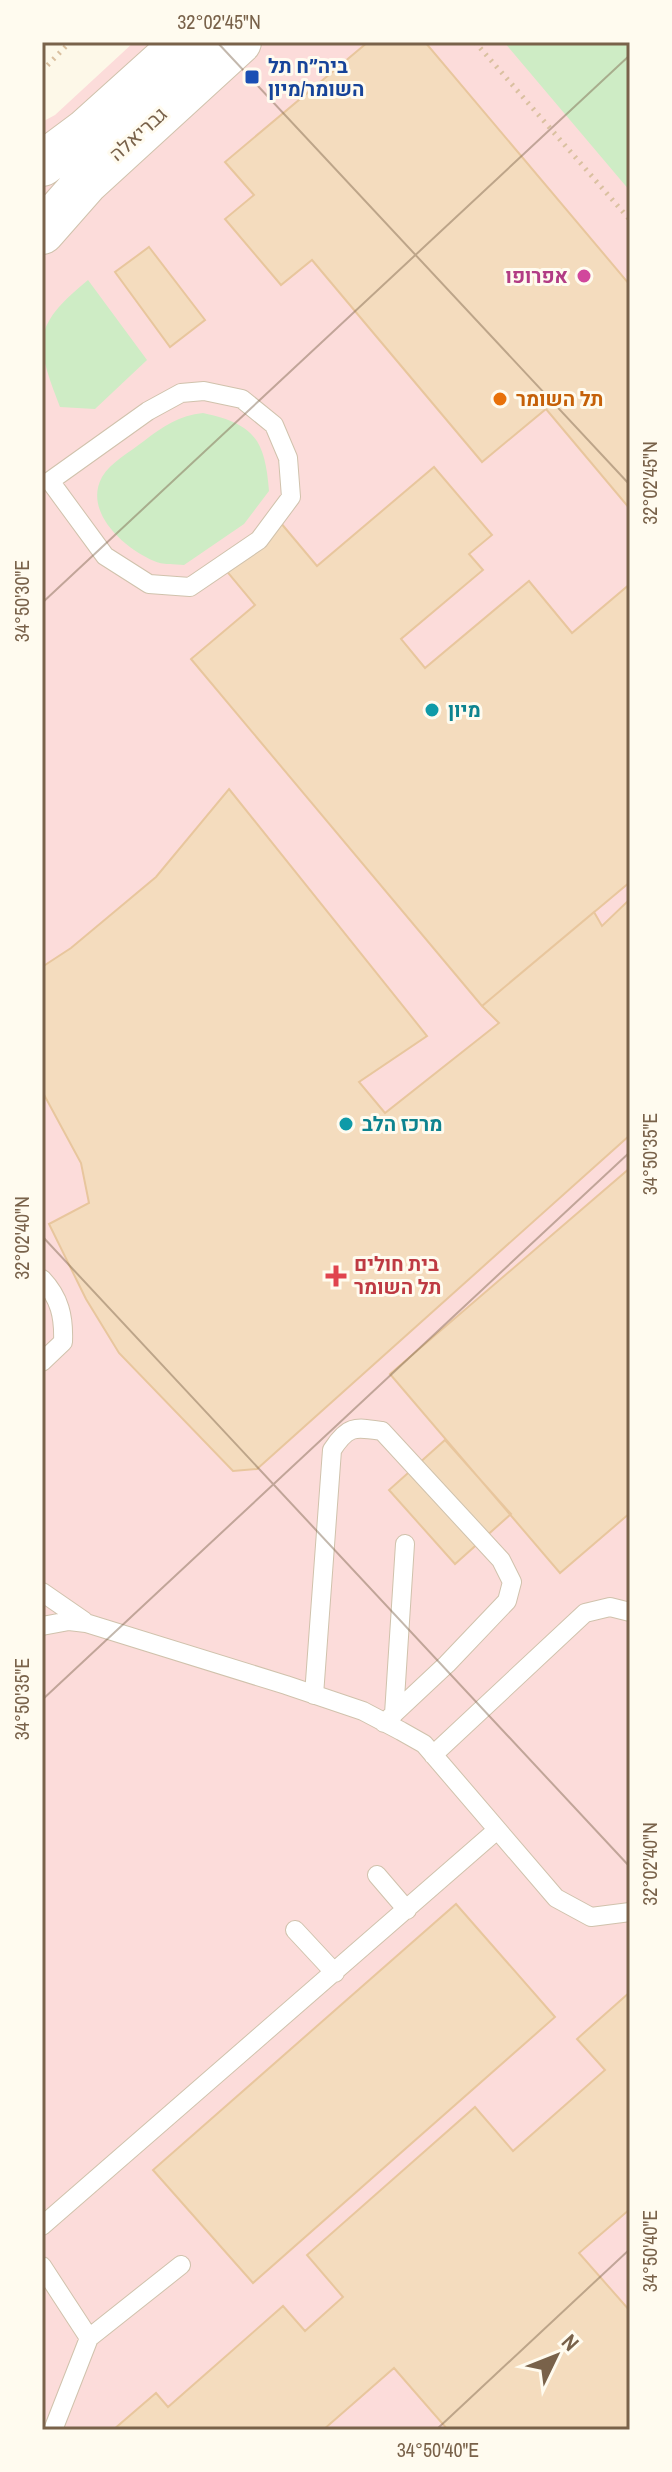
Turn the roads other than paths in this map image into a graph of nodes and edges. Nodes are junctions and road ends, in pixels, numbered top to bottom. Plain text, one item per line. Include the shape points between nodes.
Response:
1 (185, 42) edge
2 (239, 42) edge
3 (42, 164) edge
4 (42, 232) edge
5 (46, 476) edge
6 (42, 1279) edge
7 (42, 1362) edge
8 (405, 1544) dead end
9 (42, 1592) edge
10 (630, 1612) edge
11 (86, 1623) junction
12 (42, 1626) edge
13 (314, 1695) junction
14 (389, 1718) junction
15 (433, 1755) junction
16 (497, 1830) junction
17 (377, 1875) dead end
18 (407, 1910) junction
19 (630, 1912) edge
20 (295, 1930) dead end
21 (335, 1973) junction
22 (42, 2226) edge
23 (181, 2265) dead end
24 (42, 2266) edge
25 (89, 2338) junction
26 (53, 2430) edge

1 - 3 street, גבריאלה
2 - 4 street, גבריאלה via 86,182
5 - 5 lane via 105,556 149,584 190,587 259,540 291,497 288,458 274,425 242,399 204,391 181,393
6 - 7 lane via 64,1317 63,1342
8 - 14 lane
9 - 11 lane
10 - 15 lane via 610,1607 585,1613
11 - 12 lane
11 - 13 lane
13 - 14 lane
13 - 14 lane via 332,1450 342,1433 357,1427 382,1431 501,1560 512,1582 507,1601
14 - 15 lane
15 - 16 lane
16 - 18 lane
16 - 19 lane via 556,1898 591,1917
17 - 18 lane
18 - 21 lane
20 - 21 lane
21 - 22 lane
23 - 25 lane
24 - 25 lane
25 - 26 lane

